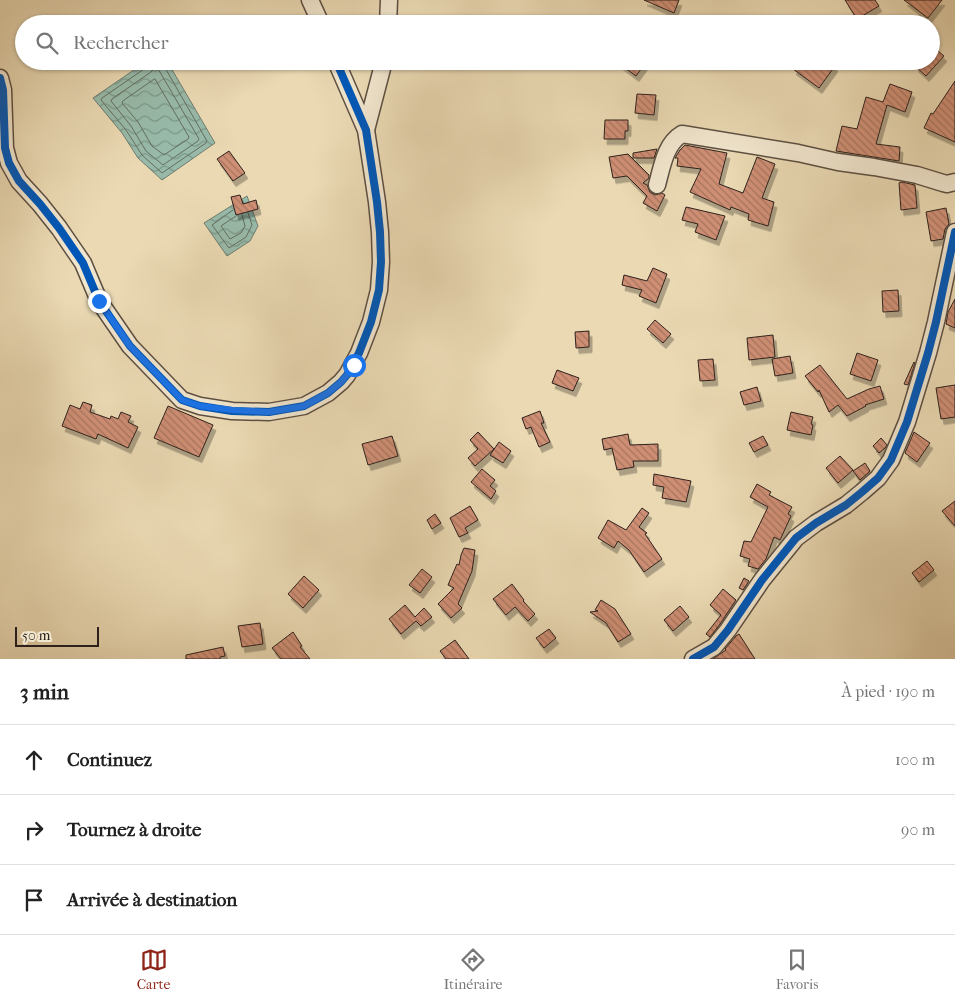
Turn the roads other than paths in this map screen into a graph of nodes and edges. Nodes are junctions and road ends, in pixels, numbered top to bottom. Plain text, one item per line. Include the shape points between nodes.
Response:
1 (310, 0) edge
2 (389, 0) edge
3 (317, 15) edge
4 (388, 15) edge
5 (340, 70) edge
6 (382, 70) edge
7 (0, 78) edge
8 (366, 130) junction
9 (955, 182) edge
10 (657, 185) dead end
11 (955, 232) edge
12 (693, 659) edge

1 - 3 street
2 - 4 street
5 - 8 street
6 - 8 street
7 - 8 street via 5,148 9,164 19,181 59,228 82,264 99,301 130,346 182,400 200,406 269,412 304,406 328,393 347,375 371,322 381,262 377,202
9 - 10 street via 947,184 916,175 682,134 670,144
11 - 12 street via 928,353 891,460 862,492 796,538 714,647

